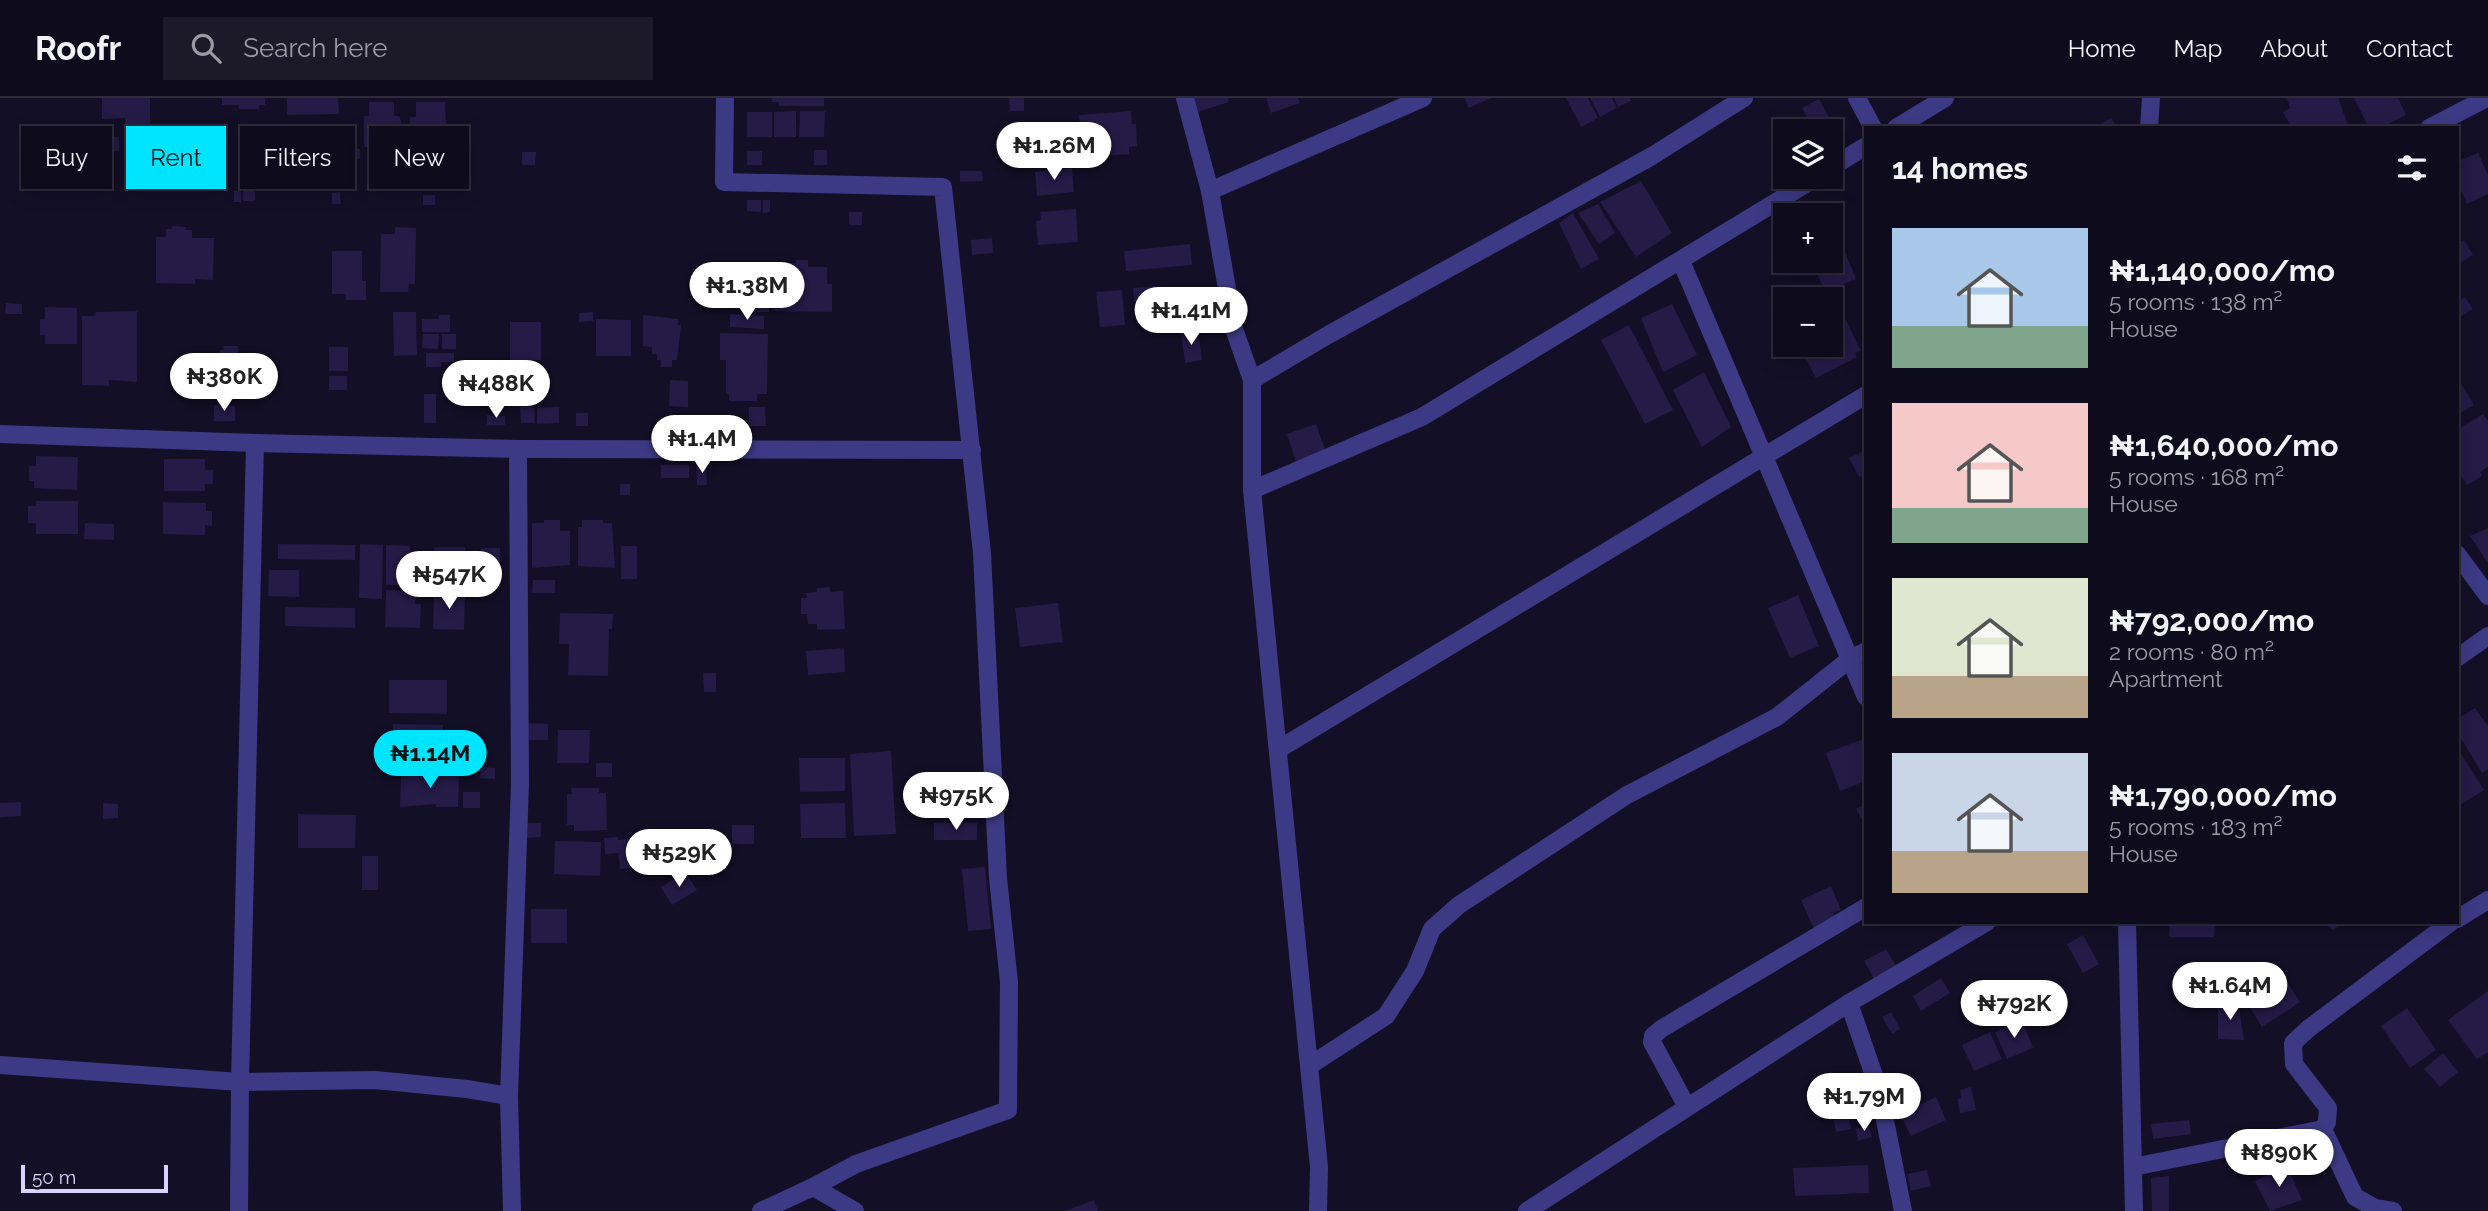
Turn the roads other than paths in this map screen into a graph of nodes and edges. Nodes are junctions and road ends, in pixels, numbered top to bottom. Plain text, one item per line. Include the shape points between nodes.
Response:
1 (725, 98) edge
2 (1185, 98) edge
3 (1423, 98) edge
4 (1744, 98) edge
5 (1857, 98) edge
6 (1945, 98) edge
7 (2151, 98) edge
8 (2487, 98) edge
9 (1872, 126) edge
10 (1899, 126) edge
11 (2149, 126) edge
12 (2433, 126) edge
13 (1864, 147) edge
14 (1843, 160) edge
15 (1798, 189) edge
16 (1210, 191) junction
17 (1681, 261) junction
18 (1252, 380) junction
19 (1864, 396) edge
20 (0, 434) edge
21 (255, 443) junction
22 (518, 449) junction
23 (972, 450) junction
24 (1763, 455) junction
25 (1252, 490) junction
26 (2459, 557) edge
27 (2488, 596) edge
28 (2488, 636) edge
29 (1858, 655) edge
30 (2459, 657) edge
31 (1864, 686) edge
32 (1279, 749) junction
33 (2488, 900) edge
34 (1864, 908) edge
35 (2459, 916) edge
36 (1984, 924) edge
37 (2127, 924) edge
38 (2446, 924) edge
39 (1849, 1003) junction
40 (0, 1065) edge
41 (1309, 1066) junction
42 (240, 1082) junction
43 (509, 1096) junction
44 (1687, 1107) junction
45 (2323, 1129) junction
46 (2133, 1167) junction
47 (813, 1187) junction
48 (239, 1211) edge
49 (512, 1211) edge
50 (761, 1211) edge
51 (855, 1211) edge
52 (1318, 1211) edge
53 (1527, 1211) edge
54 (1903, 1211) edge
55 (2134, 1211) edge
56 (2393, 1211) edge

1 - 23 street via 724,182 943,187
2 - 16 street
3 - 16 street
4 - 18 street via 1652,156
5 - 9 street
6 - 10 street
7 - 11 street
8 - 12 street
13 - 14 street
15 - 17 street
16 - 18 street via 1234,329
17 - 24 street
17 - 25 street via 1422,417
18 - 25 street
19 - 24 street
20 - 21 street
21 - 22 street
21 - 42 street
22 - 23 street
22 - 43 street via 520,783
23 - 47 street via 982,552 998,878 1009,982 1008,1110 856,1164
24 - 29 street
24 - 32 street
25 - 32 street
26 - 27 street
28 - 30 street
29 - 31 street
29 - 41 street via 1777,717 1627,795 1459,905 1432,929 1415,971 1386,1016
32 - 41 street
33 - 35 street
34 - 44 street via 1653,1036
36 - 39 street
37 - 46 street
38 - 45 street via 2293,1043 2294,1063 2328,1108
39 - 44 street
39 - 54 street via 1879,1090
40 - 42 street
41 - 52 street
42 - 43 street via 375,1080
42 - 48 street
43 - 49 street
44 - 53 street
45 - 46 street
45 - 56 street via 2355,1197
46 - 55 street
47 - 50 street
47 - 51 street

